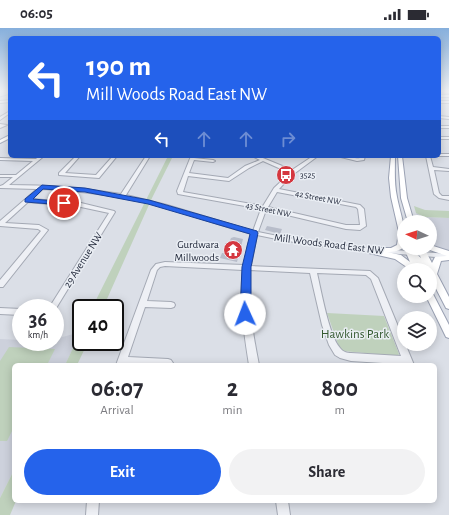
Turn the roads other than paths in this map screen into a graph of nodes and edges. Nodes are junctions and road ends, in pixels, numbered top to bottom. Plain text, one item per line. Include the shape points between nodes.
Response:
1 (447, 117) edge
2 (449, 122) edge
3 (40, 158) edge
4 (76, 158) edge
5 (113, 158) edge
6 (147, 158) edge
7 (192, 158) edge
8 (197, 158) edge
9 (258, 158) edge
10 (313, 158) edge
11 (393, 158) edge
12 (400, 158) edge
13 (428, 158) edge
14 (2, 159) edge
15 (37, 160) junction
16 (263, 160) junction
17 (213, 161) dead end
18 (430, 168) junction
19 (449, 170) edge
20 (292, 172) junction
21 (186, 174) junction
22 (0, 176) edge
23 (18, 176) junction
24 (2, 187) edge
25 (42, 187) junction
26 (276, 190) junction
27 (123, 196) junction
28 (449, 198) edge
29 (27, 200) junction
30 (264, 208) junction
31 (395, 208) junction
32 (397, 215) edge
33 (399, 215) edge
34 (409, 215) edge
35 (1, 224) edge
36 (362, 228) joint
37 (254, 233) junction
38 (397, 248) edge
39 (397, 250) edge
40 (437, 250) edge
41 (372, 251) junction
42 (437, 254) edge
43 (449, 256) edge
44 (407, 263) edge
45 (436, 263) edge
46 (246, 267) junction
47 (317, 269) junction
48 (0, 285) edge
49 (437, 287) edge
50 (437, 289) edge
51 (59, 299) edge
52 (434, 303) edge
53 (142, 304) junction
54 (171, 305) dead end
55 (449, 306) edge
56 (449, 310) edge
57 (0, 311) edge
58 (12, 312) edge
59 (449, 334) edge
60 (122, 363) edge
61 (168, 363) dead end
62 (254, 363) edge
63 (408, 363) edge
64 (93, 503) edge
65 (282, 503) edge
66 (92, 515) edge
67 (284, 515) edge

1 - 2 street
3 - 15 street
4 - 5 street via 61,174 95,177
6 - 27 street
7 - 21 street
8 - 17 street
9 - 16 street
10 - 20 street
11 - 31 main road via 391,177
12 - 34 main road via 404,198
13 - 18 street
14 - 15 street
15 - 23 street
16 - 20 street
16 - 21 street via 229,180
18 - 19 street
18 - 28 street via 436,192 441,197
20 - 26 street
21 - 30 street, 43 Street NW via 180,193
22 - 23 street
23 - 24 street
24 - 25 street, Mill Woods Road East NW
25 - 27 street, Mill Woods Road East NW
25 - 29 street
26 - 30 street
26 - 36 street, 42 Street NW via 360,207
27 - 37 street, Mill Woods Road East NW
29 - 35 street
29 - 51 street, 29 Avenue NW via 81,205 112,212
30 - 36 street, 43 Street NW via 319,223
30 - 37 street
31 - 32 main road
31 - 33 main road
35 - 48 street via 44,229 44,232
37 - 41 street, Mill Woods Road East NW
37 - 46 street
38 - 41 main road
39 - 41 street, Mill Woods Road East NW
40 - 43 main road
41 - 44 main road via 398,257
42 - 43 street
43 - 45 main road via 438,259
46 - 47 street
46 - 53 street via 158,265
46 - 62 street via 245,314
47 - 63 street via 364,272 374,278
47 - 63 street via 320,303 334,348 340,354 351,357
49 - 55 main road
50 - 56 main road
52 - 59 main road
53 - 54 street
53 - 60 street
57 - 58 street
60 - 61 street
64 - 66 street
65 - 67 street

